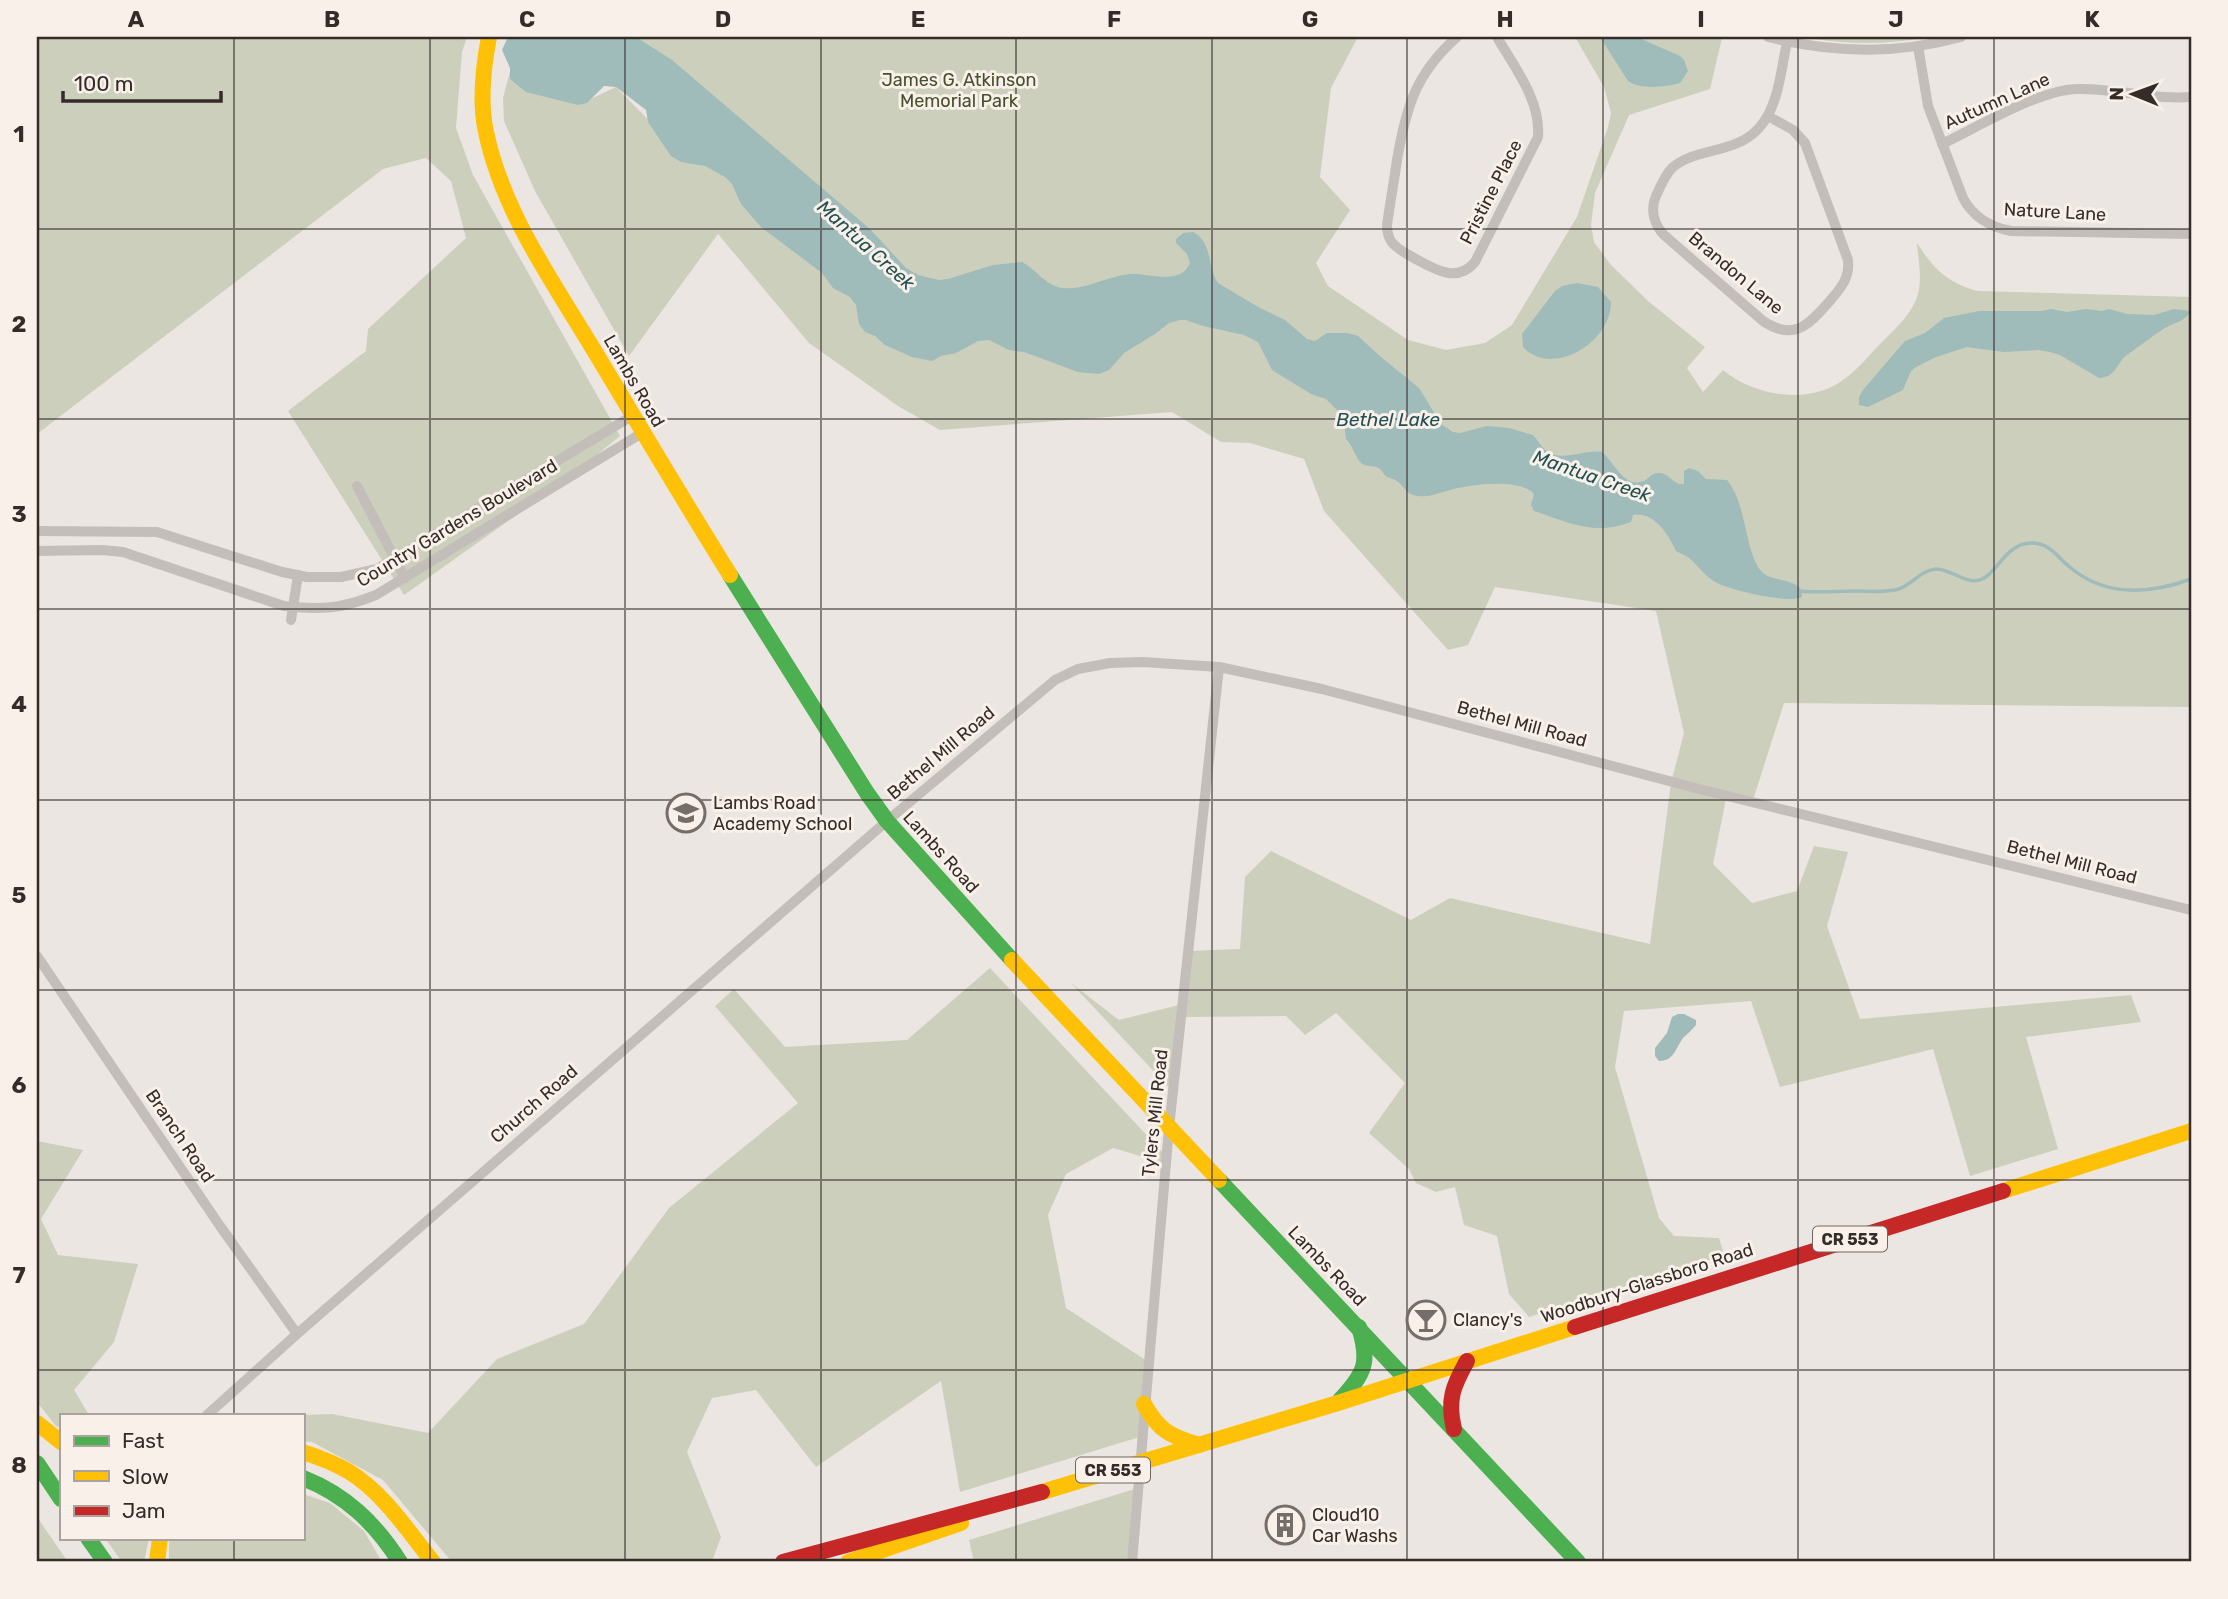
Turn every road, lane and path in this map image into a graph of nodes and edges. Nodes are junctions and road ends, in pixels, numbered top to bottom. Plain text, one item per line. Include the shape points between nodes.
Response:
1 (489, 37) edge
2 (1457, 37) edge
3 (1497, 37) edge
4 (1768, 37) edge
5 (1961, 37) edge
6 (1787, 41) junction
7 (1918, 46) junction
8 (2191, 97) edge
9 (1768, 116) junction
10 (1942, 144) junction
11 (2191, 233) edge
12 (632, 416) junction
13 (642, 433) junction
14 (357, 486) dead end
15 (42, 531) edge
16 (80, 531) junction
17 (80, 550) junction
18 (42, 551) edge
19 (395, 559) junction
20 (298, 575) junction
21 (405, 578) junction
22 (292, 607) junction
23 (291, 620) dead end
24 (1219, 667) junction
25 (887, 821) junction
26 (2191, 910) edge
27 (37, 956) edge
28 (1169, 1128) junction
29 (2191, 1131) edge
30 (1359, 1327) junction
31 (296, 1334) junction
32 (1467, 1361) junction
33 (1408, 1381) junction
34 (1338, 1403) junction
35 (1144, 1404) junction
36 (207, 1414) edge
37 (37, 1423) edge
38 (1454, 1429) junction
39 (60, 1442) edge
40 (1199, 1445) junction
41 (304, 1452) edge
42 (1141, 1462) junction
43 (37, 1463) edge
44 (304, 1478) edge
45 (60, 1498) edge
46 (993, 1507) junction
47 (409, 1534) junction
48 (89, 1540) edge
49 (160, 1540) edge
50 (105, 1562) edge
51 (157, 1562) edge
52 (398, 1562) edge
53 (419, 1562) edge
54 (433, 1562) edge
55 (783, 1562) edge
56 (848, 1562) edge
57 (1132, 1562) edge
58 (1578, 1562) edge

1 - 12 main road, Lambs Road via 481,85 482,114 498,176 522,229
2 - 3 street, Pristine Place via 1428,66 1410,100 1387,225 1398,248 1450,274 1475,262 1538,137 1535,107
4 - 6 street
5 - 7 street
6 - 7 street via 1849,50
6 - 9 street, Brandon Lane
7 - 10 street, Nature Lane via 1926,99
8 - 10 street, Autumn Lane via 2062,91
9 - 9 street, Brandon Lane via 1742,142 1672,168 1655,198 1653,213 1664,235 1760,318 1778,330 1794,330 1813,321 1841,288 1848,275 1848,260 1805,143
10 - 11 street, Nature Lane via 1966,203 1992,226 2011,231
12 - 13 main road, Lambs Road
12 - 19 street, Country Gardens Boulevard
13 - 21 street, Country Gardens Boulevard
13 - 25 main road, Lambs Road
14 - 19 street
15 - 16 street, Country Gardens Boulevard
15 - 18 street
16 - 17 street
16 - 20 street, Country Gardens Boulevard via 157,532
17 - 18 street, Country Gardens Boulevard
17 - 22 street, Country Gardens Boulevard via 122,552
19 - 20 street, Country Gardens Boulevard via 360,574
19 - 21 street
20 - 22 street
21 - 22 street, Country Gardens Boulevard via 349,606
22 - 23 street
24 - 25 street, Bethel Mill Road via 1143,662 1078,669 1055,680
24 - 26 street, Bethel Mill Road
24 - 28 street, Tylers Mill Road
25 - 28 main road, Lambs Road
25 - 31 street, Church Road
27 - 31 street, Branch Road
28 - 30 main road, Lambs Road
28 - 35 street, Tylers Mill Road
29 - 32 main road, Woodbury-Glassboro Road / CR 553
30 - 33 main road, Lambs Road
30 - 34 main road via 1367,1349 1365,1369
31 - 36 street, Church Road
32 - 33 main road, Woodbury-Glassboro Road / CR 553
32 - 38 main road via 1450,1393
33 - 34 main road, Woodbury-Glassboro Road / CR 553
33 - 38 main road, Lambs Road
34 - 40 main road, Woodbury-Glassboro Road / CR 553
35 - 40 main road via 1156,1426 1168,1435
35 - 42 street, Tylers Mill Road
37 - 39 main road
38 - 58 main road, Lambs Road
40 - 42 main road, Woodbury-Glassboro Road / CR 553
41 - 47 main road via 351,1472 368,1485
42 - 46 main road, Woodbury-Glassboro Road / CR 553
42 - 57 street, Tylers Mill Road
43 - 45 main road
44 - 52 main road via 352,1503 374,1524
46 - 55 main road, Woodbury-Glassboro Road / CR 553
46 - 56 main road, Woodbury-Glassboro Road / CR 553 via 958,1525
47 - 53 main road
47 - 54 main road
48 - 50 main road
49 - 51 main road

